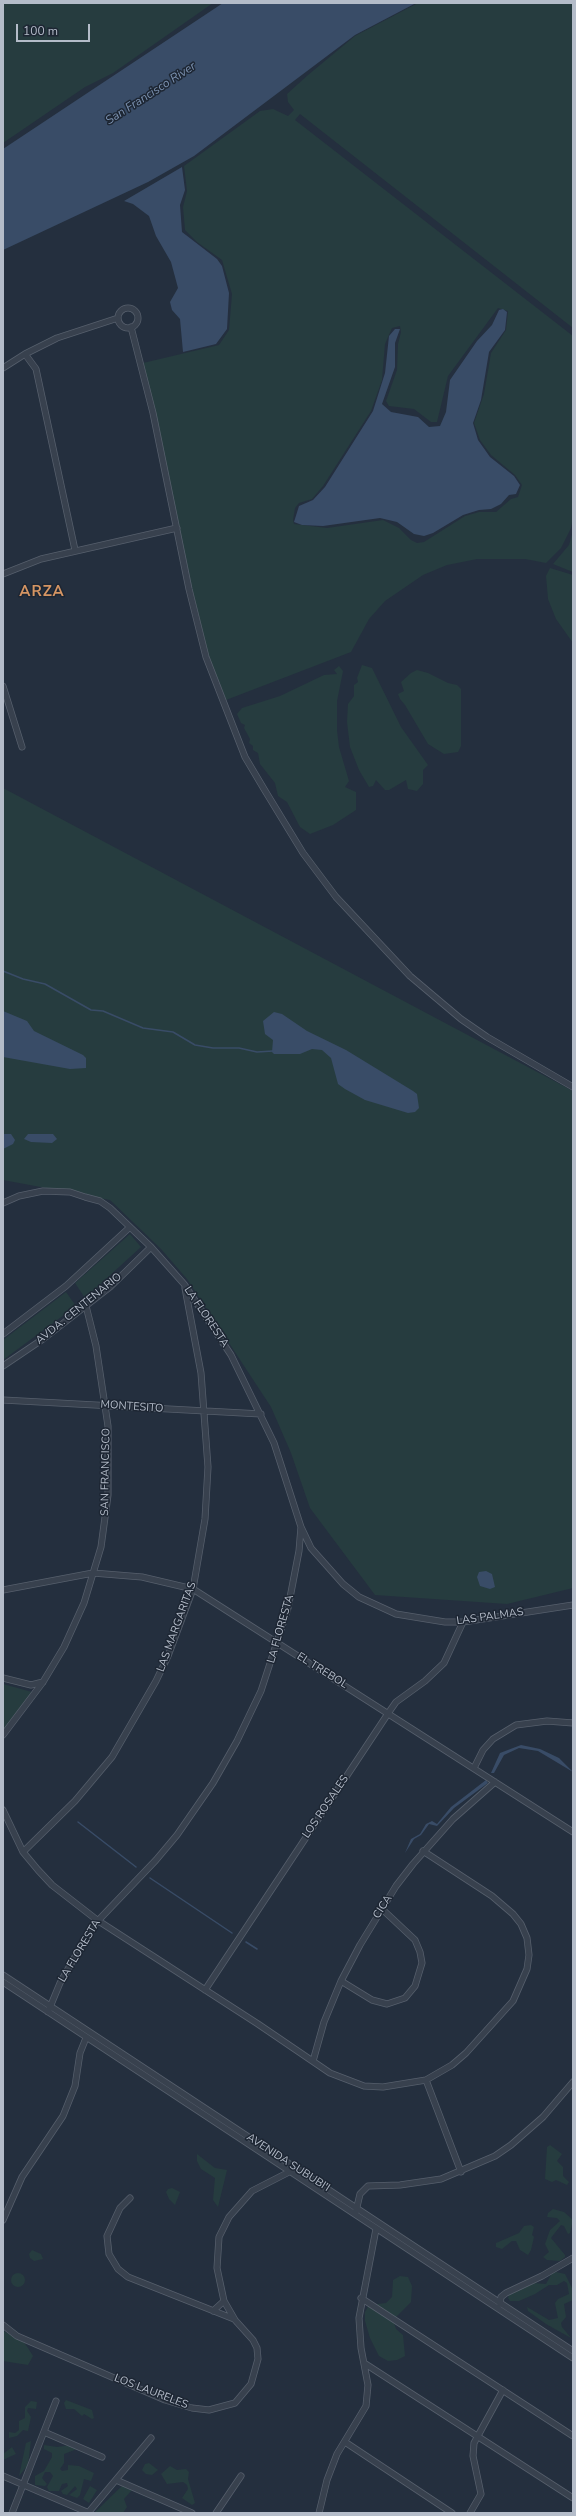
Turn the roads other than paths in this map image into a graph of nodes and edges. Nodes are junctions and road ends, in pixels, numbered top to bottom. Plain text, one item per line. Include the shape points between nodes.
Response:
1 (118, 318) junction
2 (132, 327) junction
3 (25, 354) junction
4 (3, 368) edge
5 (177, 528) junction
6 (75, 550) junction
7 (3, 574) edge
8 (3, 686) edge
9 (22, 747) dead end
10 (573, 1087) edge
11 (3, 1203) edge
12 (130, 1227) junction
13 (151, 1247) junction
14 (184, 1284) junction
15 (86, 1306) junction
16 (3, 1334) edge
17 (3, 1366) edge
18 (3, 1400) edge
19 (105, 1405) junction
20 (206, 1412) junction
21 (261, 1414) junction
22 (301, 1527) junction
23 (311, 1548) junction
24 (299, 1551) junction
25 (93, 1573) junction
26 (193, 1589) junction
27 (3, 1590) edge
28 (573, 1605) edge
29 (445, 1622) junction
30 (463, 1622) junction
31 (456, 1634) junction
32 (278, 1642) junction
33 (3, 1678) edge
34 (43, 1682) junction
35 (388, 1712) junction
36 (573, 1723) edge
37 (3, 1735) edge
38 (474, 1768) junction
39 (495, 1782) junction
40 (3, 1810) edge
41 (573, 1832) edge
42 (423, 1851) junction
43 (23, 1852) junction
44 (382, 1909) junction
45 (97, 1920) junction
46 (3, 1975) edge
47 (3, 1982) edge
48 (341, 1982) junction
49 (205, 1990) junction
50 (49, 2010) junction
51 (86, 2038) junction
52 (313, 2061) junction
53 (426, 2080) junction
54 (573, 2082) edge
55 (292, 2170) junction
56 (461, 2172) junction
57 (130, 2198) dead end
58 (356, 2212) junction
59 (3, 2220) edge
60 (376, 2229) junction
61 (573, 2258) edge
62 (361, 2298) junction
63 (224, 2301) junction
64 (500, 2302) junction
65 (499, 2310) junction
66 (212, 2311) junction
67 (235, 2320) junction
68 (3, 2325) edge
69 (573, 2351) edge
70 (573, 2358) edge
71 (364, 2364) junction
72 (503, 2390) junction
73 (56, 2401) dead end
74 (44, 2432) junction
75 (476, 2436) junction
76 (573, 2436) edge
77 (151, 2438) dead end
78 (345, 2442) junction
79 (102, 2457) dead end
80 (3, 2476) edge
81 (241, 2476) dead end
82 (116, 2480) junction
83 (23, 2484) junction
84 (573, 2498) edge
85 (12, 2513) edge
86 (88, 2513) edge
87 (192, 2513) edge
88 (216, 2513) edge
89 (319, 2513) edge
90 (452, 2513) edge
91 (470, 2513) edge

1 - 2 street via 122,326
1 - 2 street via 122,309 134,309 138,314 138,321
1 - 3 street via 77,330
2 - 5 street
3 - 4 street
3 - 6 street via 36,369
5 - 6 street
5 - 10 street via 206,657 226,710 245,757 303,853 361,926 436,999 487,1037
6 - 7 street via 41,559
8 - 9 street
11 - 12 street, LA FLORESTA via 38,1192 70,1192 100,1201
12 - 13 street, LA FLORESTA
12 - 16 street via 66,1286
13 - 14 street, LA FLORESTA
13 - 15 street, AVDA. CENTENARIO via 110,1287
14 - 20 street, LAS MARGARITAS
14 - 21 street, LA FLORESTA via 231,1356
15 - 17 street, AVDA. CENTENARIO
15 - 19 street, SAN FRANCISCO via 96,1346
18 - 19 street, MONTESITO
19 - 20 street, MONTESITO
19 - 25 street, SAN FRANCISCO via 108,1433 108,1495 101,1547
20 - 21 street, MONTESITO
20 - 26 street, LAS MARGARITAS via 207,1492 203,1534
21 - 22 street, LA FLORESTA via 274,1443
22 - 23 street, LAS PALMAS
22 - 24 street, LA FLORESTA
23 - 24 street via 302,1548
23 - 29 street, LAS PALMAS via 343,1584 359,1597 396,1614
24 - 32 street, LA FLORESTA via 288,1608
25 - 26 street, EL TREBOL via 142,1577
25 - 27 street, EL TREBOL
25 - 34 street, SAN FRANCISCO via 74,1626
26 - 32 street, EL TREBOL
26 - 43 street, LAS MARGARITAS via 159,1675 112,1757 75,1801
28 - 30 street, LAS PALMAS
29 - 30 street, LAS PALMAS
29 - 31 street
30 - 31 street, LOS ROSALES
31 - 35 street, LOS ROSALES via 444,1663 396,1702
32 - 35 street, EL TREBOL
32 - 45 street, LA FLORESTA via 252,1711 213,1783 156,1860
33 - 34 street via 30,1685
34 - 37 street, SAN FRANCISCO
35 - 38 street, EL TREBOL
35 - 49 street, LOS ROSALES
36 - 38 street via 547,1721 516,1725 483,1750
38 - 39 street, EL TREBOL
39 - 41 street, EL TREBOL
39 - 42 street, CICA via 453,1819
40 - 43 street
42 - 44 street, CICA
42 - 53 street via 503,1904 521,1924 527,1938 529,1955 522,1984 500,2017 466,2053
43 - 45 street via 52,1885
44 - 48 street, CICA
44 - 48 street via 415,1940 422,1963 415,1986 405,1998 386,2004 372,2000
45 - 49 street
45 - 50 street, LA FLORESTA via 60,1983
46 - 50 street, AVENIDA SUBUBI'I
47 - 50 street, AVENIDA SUBUBI'I
48 - 52 street, CICA via 324,2022
49 - 52 street
50 - 51 street, AVENIDA SUBUBI'I
50 - 55 street, AVENIDA SUBUBI'I
51 - 55 street, AVENIDA SUBUBI'I
51 - 59 street via 80,2053 75,2086 63,2116 22,2177
52 - 53 street via 330,2073 364,2086 389,2086
53 - 56 street
54 - 56 street via 547,2113 511,2145
55 - 58 street, AVENIDA SUBUBI'I
55 - 63 street, LOS LAURELES via 252,2191 235,2208 223,2228 216,2257 219,2285
56 - 58 street via 421,2183 368,2186 360,2194
57 - 66 street via 120,2208 107,2236 108,2249 114,2264 128,2276
58 - 60 street, AVENIDA SUBUBI'I
58 - 64 street, AVENIDA SUBUBI'I
60 - 62 street
60 - 65 street, AVENIDA SUBUBI'I
61 - 64 street via 506,2293
62 - 71 street via 359,2332
62 - 72 street
63 - 66 street
63 - 67 street, LOS LAURELES
64 - 65 street
64 - 69 street, AVENIDA SUBUBI'I
65 - 70 street, AVENIDA SUBUBI'I
66 - 67 street
67 - 68 street, LOS LAURELES via 257,2348 257,2368 251,2384 235,2403 209,2410 164,2400 18,2336
71 - 75 street
71 - 78 street via 368,2385 366,2406
72 - 75 street
72 - 76 street
73 - 74 street
74 - 79 street
74 - 83 street
75 - 84 street
75 - 91 street via 473,2456 481,2494
77 - 82 street
78 - 89 street via 327,2480
78 - 90 street
80 - 83 street
81 - 88 street
82 - 86 street
82 - 87 street
83 - 85 street
83 - 86 street

